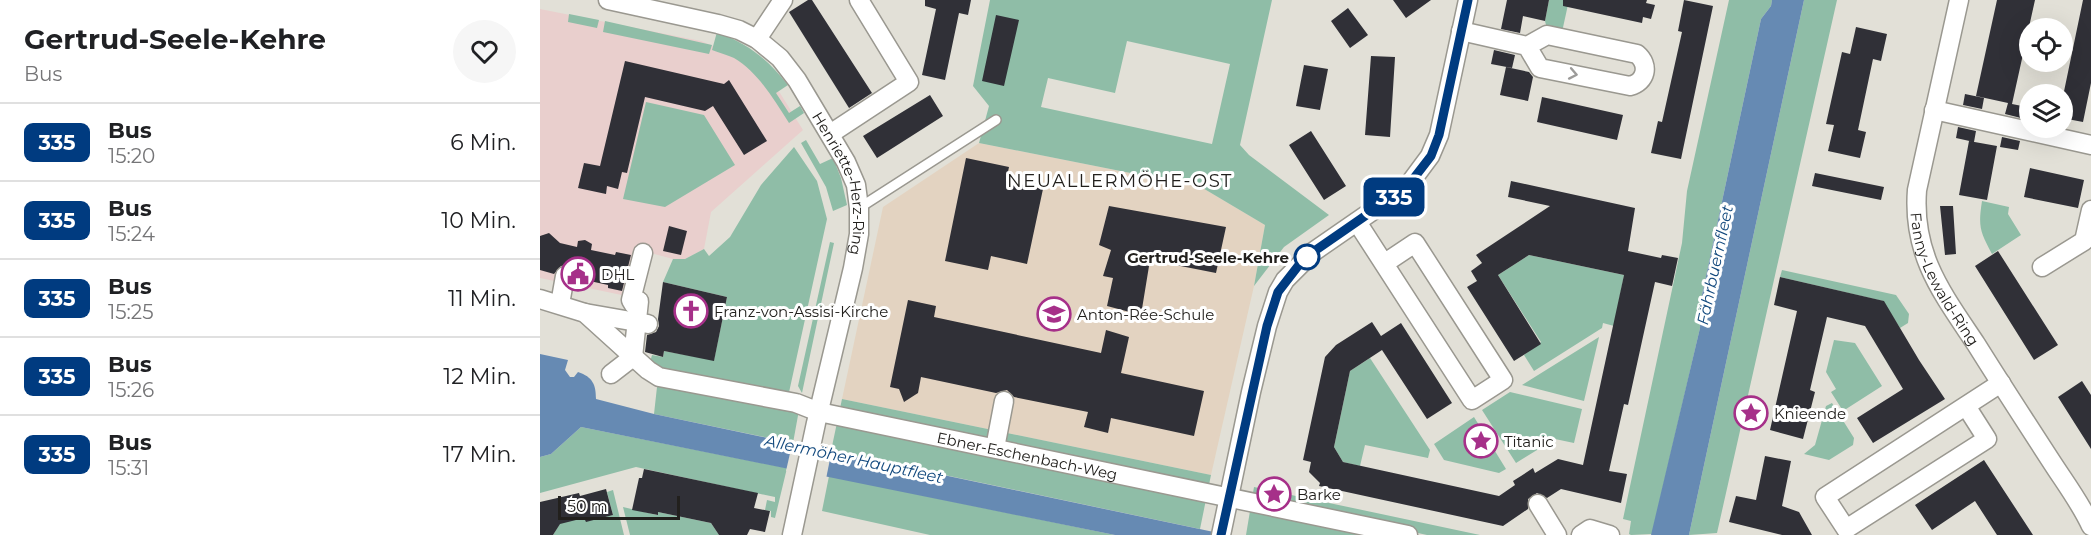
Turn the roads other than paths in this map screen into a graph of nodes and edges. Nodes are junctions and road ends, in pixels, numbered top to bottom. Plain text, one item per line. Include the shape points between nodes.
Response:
1 (783, 0) edge
2 (859, 0) edge
3 (1468, 0) edge
4 (1959, 0) edge
5 (616, 1) edge
6 (1461, 31) junction
7 (757, 39) junction
8 (1527, 46) junction
9 (1934, 110) junction
10 (996, 120) dead end
11 (830, 134) junction
12 (2091, 145) edge
13 (859, 208) junction
14 (2091, 210) edge
15 (1357, 222) junction
16 (643, 253) dead end
17 (1385, 263) junction
18 (2042, 267) dead end
19 (565, 276) dead end
20 (540, 299) edge
21 (560, 304) junction
22 (585, 313) junction
23 (634, 318) junction
24 (633, 357) junction
25 (611, 374) dead end
26 (2001, 383) junction
27 (1004, 401) dead end
28 (1966, 406) junction
29 (818, 417) junction
30 (995, 448) junction
31 (1229, 497) junction
32 (1538, 504) dead end
33 (2091, 526) edge
34 (792, 535) edge
35 (1221, 535) edge
36 (1408, 535) edge
37 (1557, 535) edge
38 (1581, 535) edge
39 (1610, 535) edge

1 - 7 street
2 - 11 street via 909,82
3 - 6 street
4 - 9 street, Fanny-Lewald-Ring
5 - 7 street, Henriette-Herz-Ring via 718,24
6 - 8 street
6 - 15 street via 1431,156 1407,187
7 - 11 street, Henriette-Herz-Ring via 780,57
8 -> 8 street via 1540,68 1630,86 1637,84 1644,73 1645,64 1637,54 1547,35
9 - 12 street
9 - 26 street, Fanny-Lewald-Ring via 1917,190 1916,219 1921,246 1940,290
10 - 13 lane
11 - 13 street, Henriette-Herz-Ring via 856,184
13 - 29 street, Henriette-Herz-Ring via 853,268
14 - 18 street via 2084,241
15 - 17 street
15 - 31 street via 1302,261 1278,292
16 - 23 street via 632,300
17 - 17 street via 1472,400 1503,380 1415,243
19 - 21 street
20 - 21 street
21 - 22 street
22 - 23 street
22 - 24 street
23 - 24 street
24 - 25 street
24 - 29 street, Ebner-Eschenbach-Weg via 658,377 796,403
26 - 28 street
26 - 33 street, Fanny-Lewald-Ring
27 - 30 street
28 - 28 street via 1825,497 1846,529 1987,438
29 - 30 street, Ebner-Eschenbach-Weg
29 - 34 street, Henriette-Herz-Ring
30 - 31 street, Ebner-Eschenbach-Weg
31 - 35 street
31 - 36 street, Ebner-Eschenbach-Weg
32 - 37 street
38 - 39 street via 1590,530

